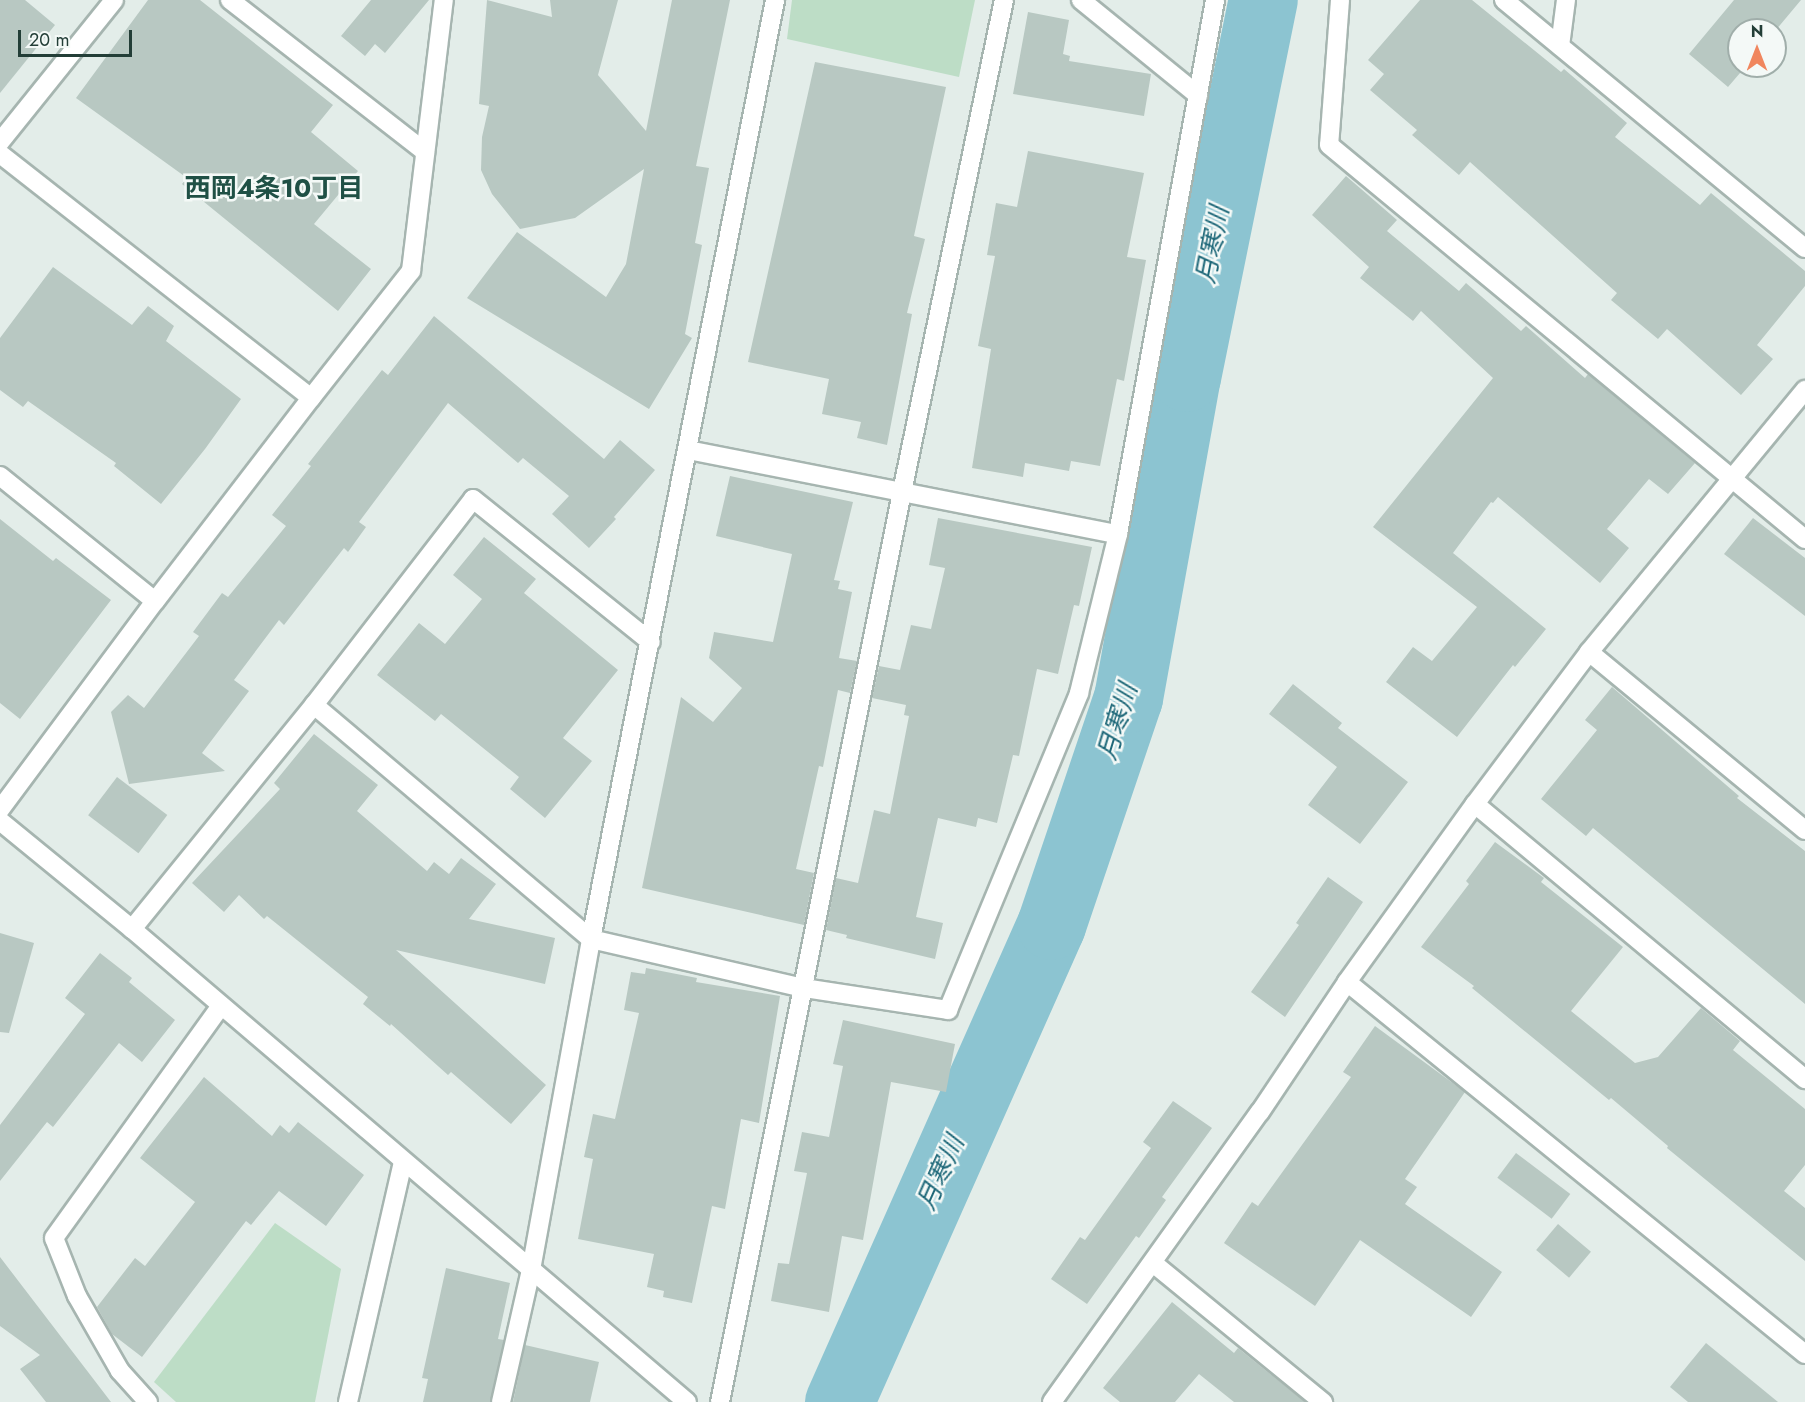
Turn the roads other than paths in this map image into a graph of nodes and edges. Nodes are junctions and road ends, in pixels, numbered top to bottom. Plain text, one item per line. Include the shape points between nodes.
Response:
1 (114, 0) edge
2 (230, 0) edge
3 (444, 0) edge
4 (775, 0) edge
5 (1004, 0) edge
6 (1081, 0) edge
7 (1215, 0) edge
8 (1340, 0) edge
9 (1504, 0) edge
10 (1566, 0) edge
11 (1560, 46) junction
12 (1198, 95) junction
13 (0, 142) edge
14 (425, 153) junction
15 (0, 154) edge
16 (1805, 248) edge
17 (1805, 390) edge
18 (311, 398) junction
19 (688, 450) junction
20 (0, 477) edge
21 (1731, 478) junction
22 (902, 492) junction
23 (1118, 534) junction
24 (1805, 539) edge
25 (155, 601) junction
26 (651, 642) junction
27 (1589, 652) junction
28 (314, 705) junction
29 (1475, 804) junction
30 (0, 810) edge
31 (0, 820) edge
32 (1805, 830) edge
33 (132, 929) junction
34 (591, 939) junction
35 (1347, 982) junction
36 (804, 988) junction
37 (221, 1006) junction
38 (1805, 1079) edge
39 (403, 1161) junction
40 (1153, 1263) junction
41 (531, 1269) junction
42 (1805, 1354) edge
43 (148, 1402) edge
44 (348, 1402) edge
45 (501, 1402) edge
46 (687, 1402) edge
47 (720, 1402) edge
48 (1052, 1402) edge
49 (1323, 1402) edge

1 - 13 street
2 - 14 street
3 - 14 street
4 - 19 street
5 - 22 street
6 - 12 street
7 - 12 street
8 - 21 street via 1329,145
9 - 11 street
10 - 11 street
11 - 16 street
12 - 23 street
14 - 18 street via 411,271
15 - 18 street
17 - 21 street
18 - 25 street
19 - 22 street
19 - 26 street
20 - 25 street
21 - 24 street
21 - 27 street
22 - 23 street
22 - 36 street
23 - 36 street via 1078,693 948,1010
25 - 30 street
26 - 28 street via 473,499
26 - 34 street
27 - 29 street
27 - 32 street
28 - 33 street
28 - 34 street
29 - 35 street
29 - 38 street
31 - 33 street
33 - 37 street
34 - 36 street
34 - 41 street
35 - 40 street
35 - 42 street
36 - 47 street
37 - 39 street
37 - 43 street via 54,1238 82,1305 120,1371
39 - 41 street
39 - 44 street
40 - 48 street
40 - 49 street
41 - 45 street
41 - 46 street

